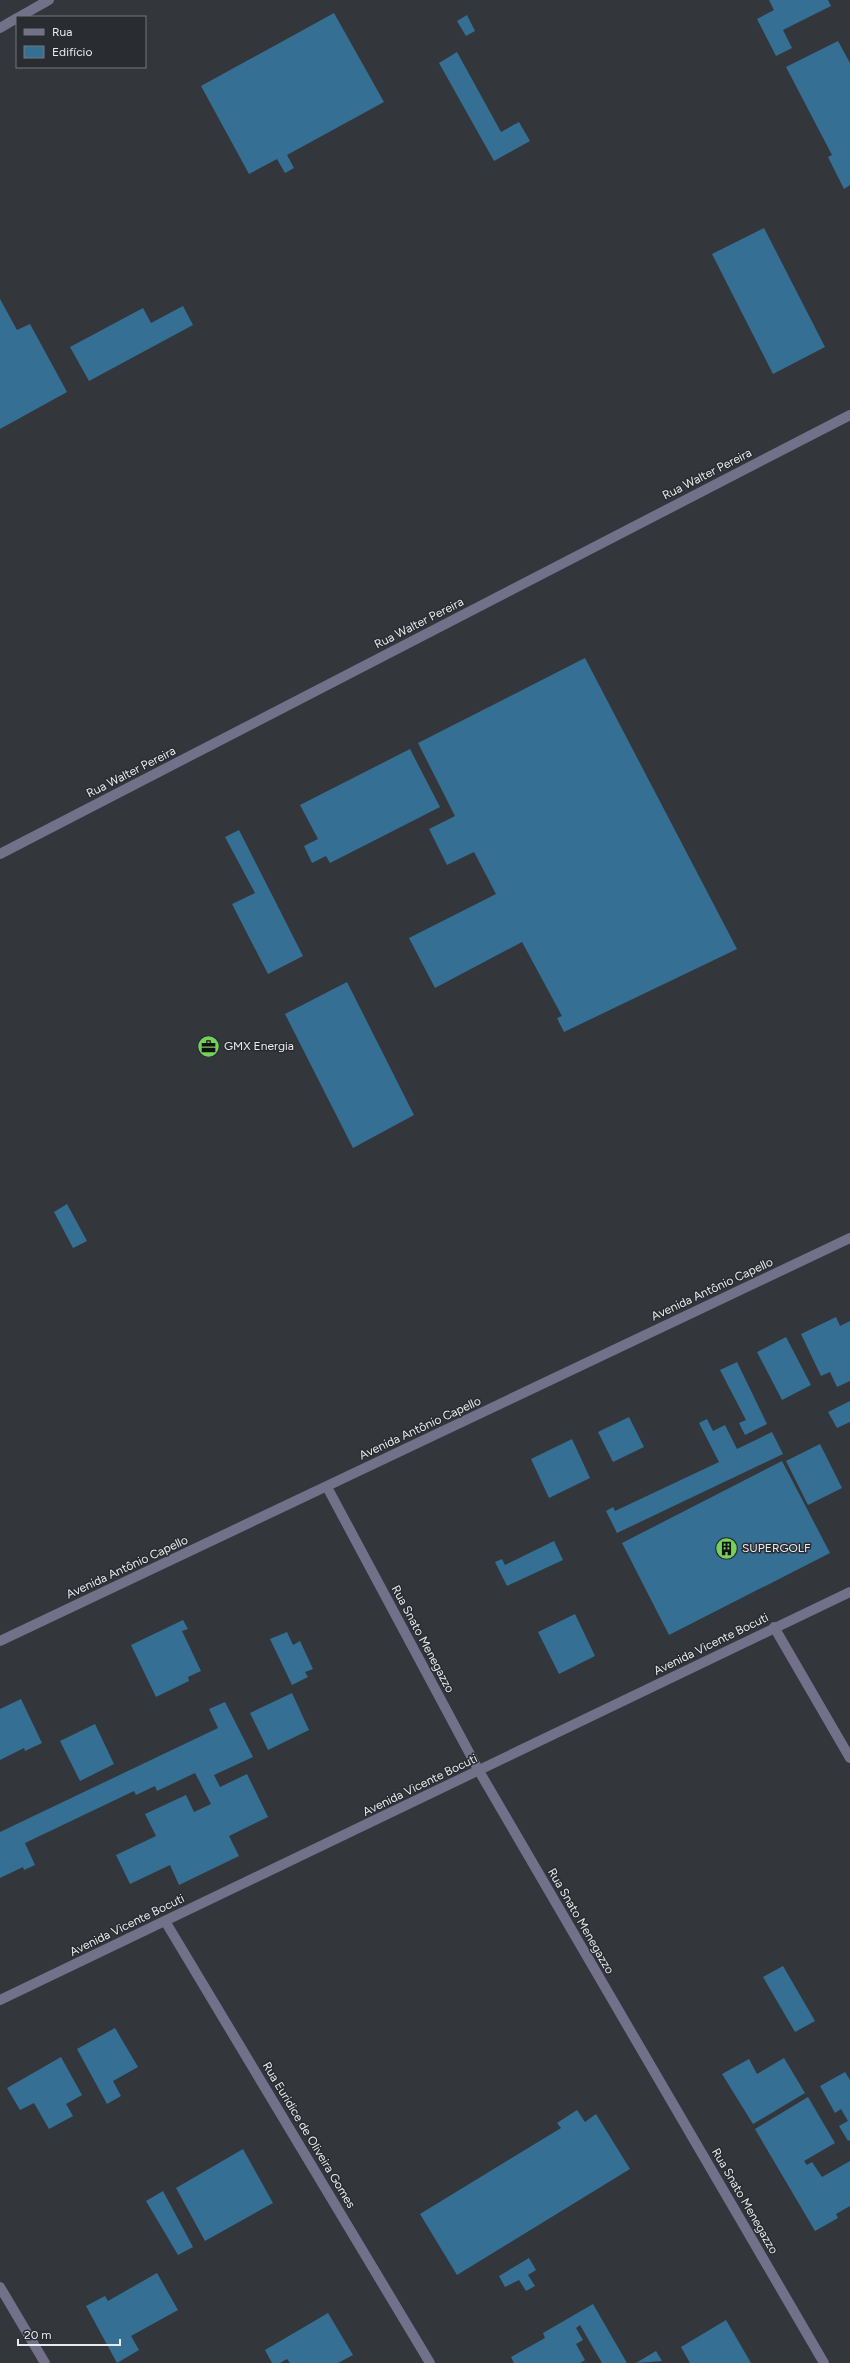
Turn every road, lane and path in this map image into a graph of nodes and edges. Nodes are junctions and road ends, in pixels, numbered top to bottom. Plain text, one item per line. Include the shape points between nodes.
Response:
1 (49, 0) edge
2 (21, 16) edge
3 (16, 19) edge
4 (0, 28) edge
5 (850, 415) edge
6 (0, 854) edge
7 (850, 1238) edge
8 (327, 1487) junction
9 (850, 1592) edge
10 (774, 1628) junction
11 (0, 1641) edge
12 (850, 1758) edge
13 (479, 1771) junction
14 (165, 1921) junction
15 (0, 2000) edge
16 (0, 2287) edge
17 (45, 2363) edge
18 (430, 2363) edge
19 (824, 2363) edge

1 - 2 street
3 - 4 street
5 - 6 street, Rua Walter Pereira
7 - 8 street, Avenida Antônio Capello
8 - 11 street, Avenida Antônio Capello
8 - 13 street, Rua Snato Menegazzo
9 - 10 street, Avenida Vicente Bocuti
10 - 12 street
10 - 13 street, Avenida Vicente Bocuti
13 - 14 street, Avenida Vicente Bocuti
13 - 19 street, Rua Snato Menegazzo
14 - 15 street, Avenida Vicente Bocuti
14 - 18 street, Rua Euridice de Oliveira Gomes
16 - 17 street

